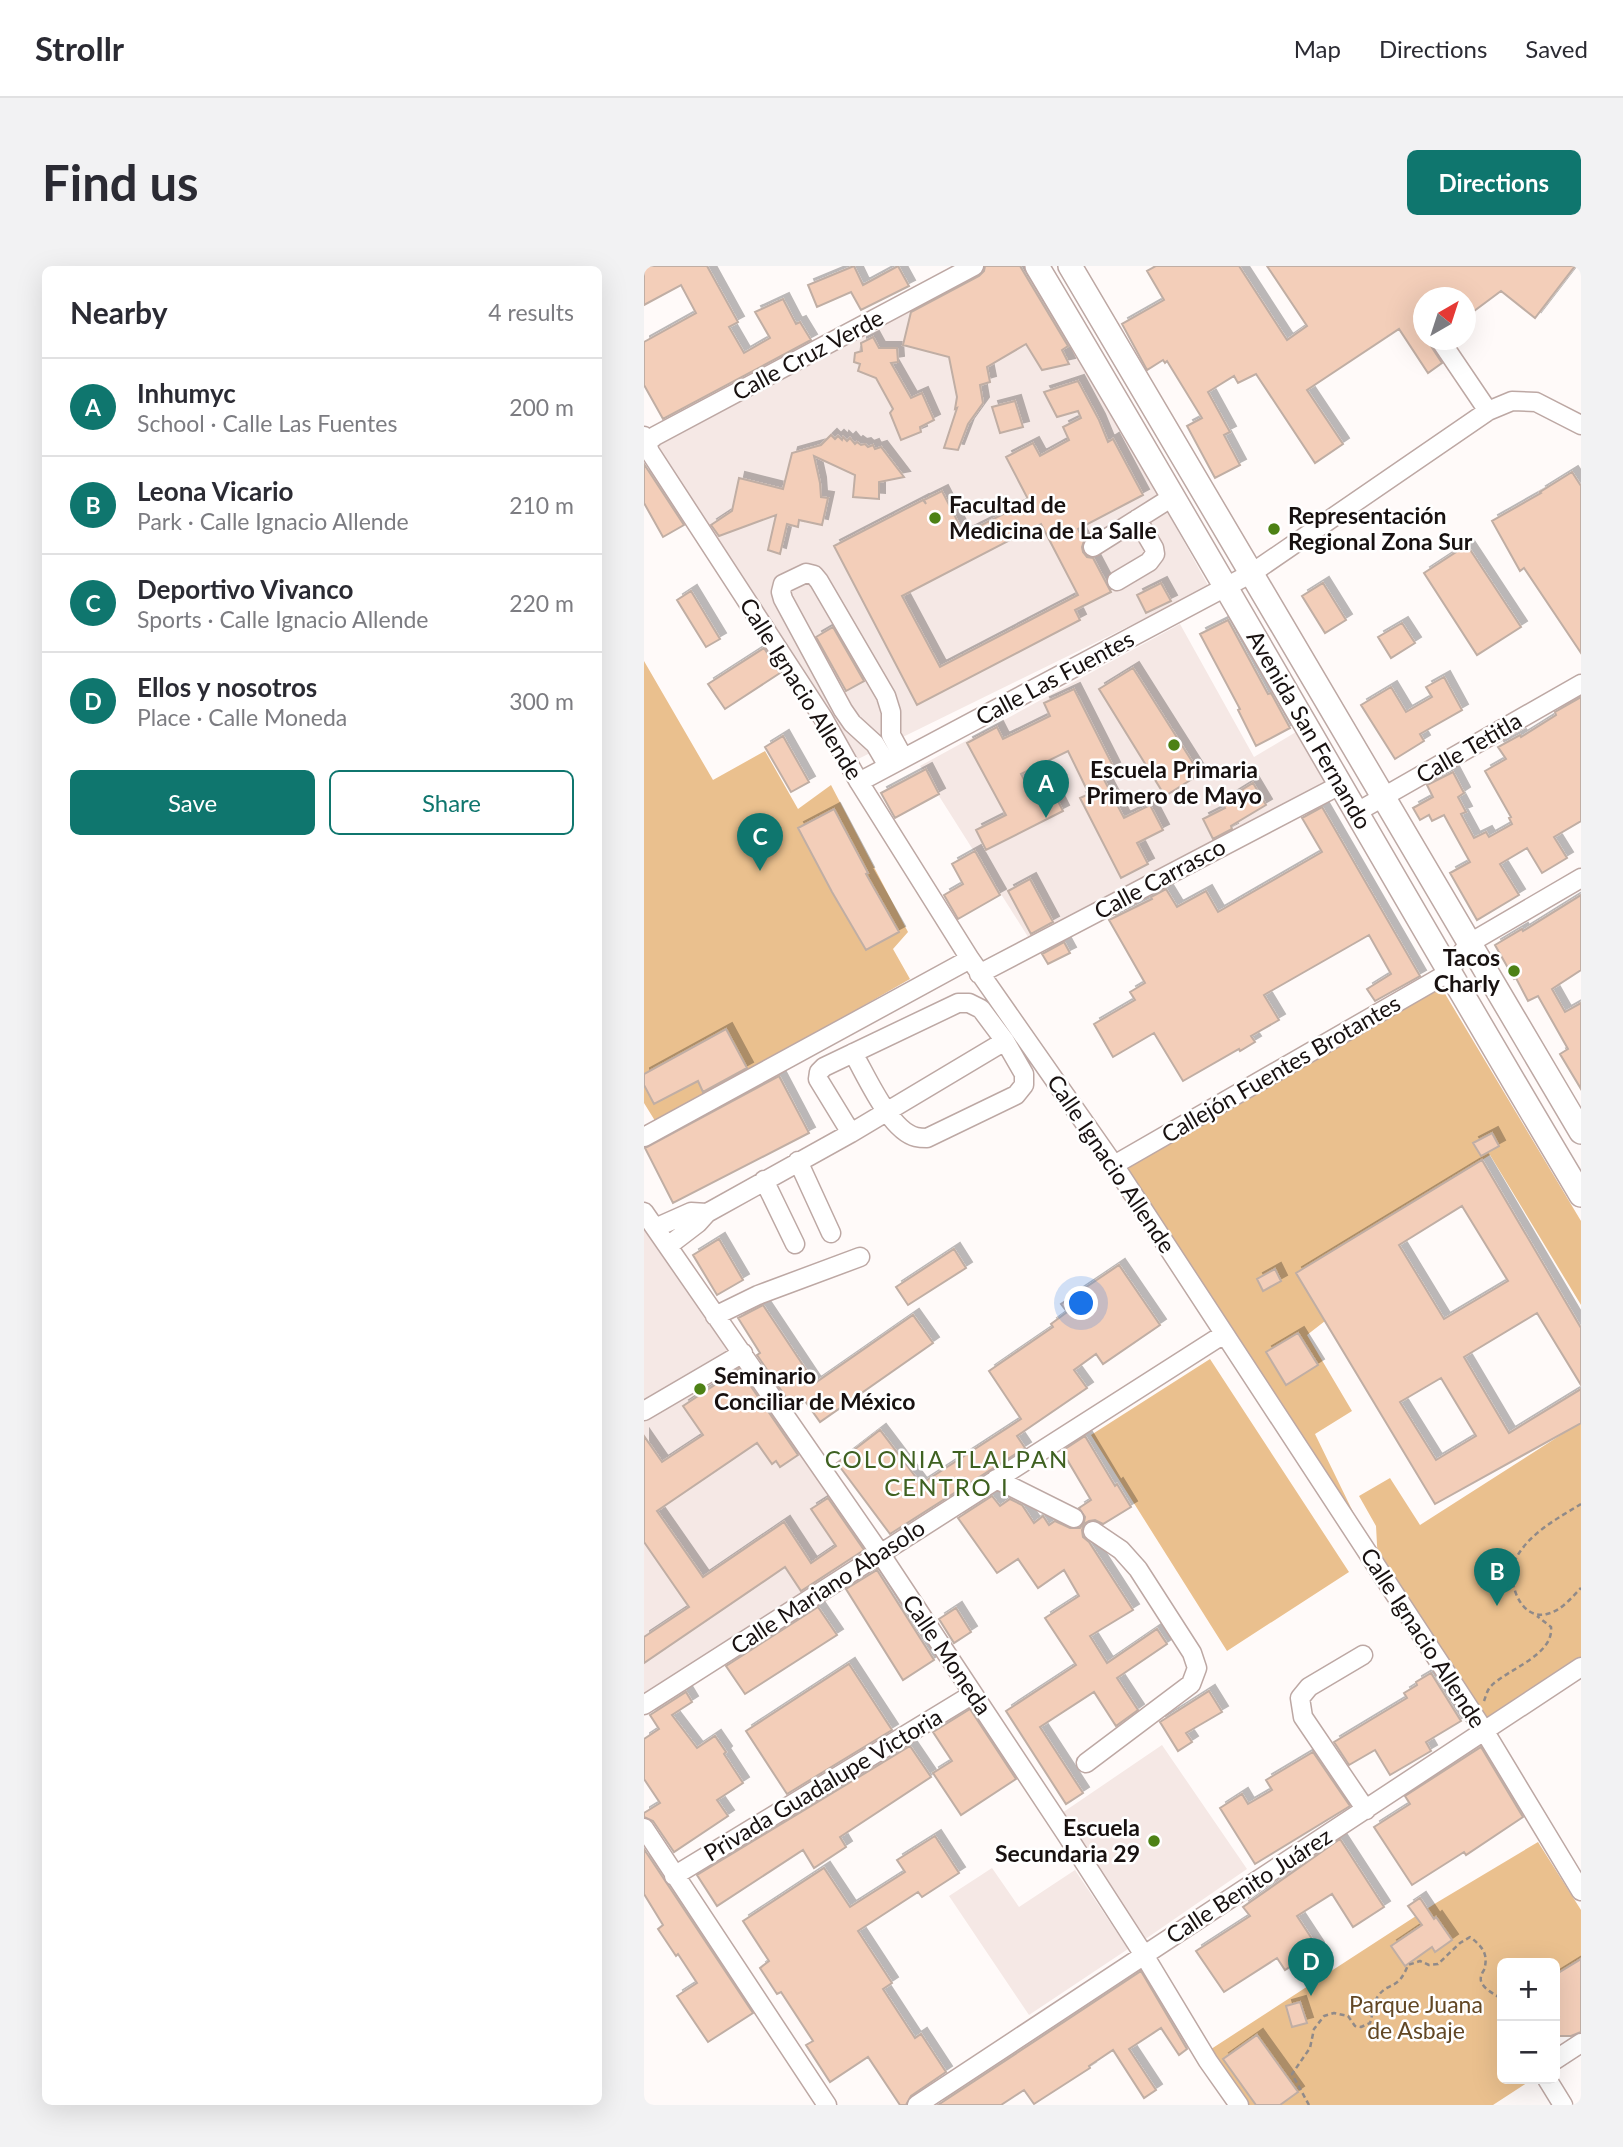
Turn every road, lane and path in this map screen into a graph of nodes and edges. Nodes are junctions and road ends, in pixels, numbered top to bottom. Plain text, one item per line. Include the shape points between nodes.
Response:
1 (974, 266) edge
2 (1037, 266) edge
3 (1070, 266) edge
4 (1447, 350) edge
5 (1488, 411) junction
6 (1581, 425) edge
7 (645, 442) edge
8 (1174, 496) junction
9 (1137, 519) junction
10 (1093, 547) dead end
11 (1252, 573) junction
12 (1117, 581) dead end
13 (1226, 588) junction
14 (1581, 684) edge
15 (895, 762) junction
16 (859, 782) junction
17 (1342, 784) junction
18 (1384, 796) junction
19 (1357, 811) junction
20 (1581, 878) edge
21 (1468, 944) junction
22 (975, 966) junction
23 (1448, 973) junction
24 (1005, 1041) junction
25 (853, 1053) junction
26 (887, 1111) junction
27 (1581, 1132) edge
28 (851, 1133) junction
29 (644, 1137) edge
30 (798, 1161) junction
31 (1114, 1165) junction
32 (764, 1180) junction
33 (1581, 1195) edge
34 (644, 1212) edge
35 (707, 1213) junction
36 (655, 1228) junction
37 (831, 1233) dead end
38 (795, 1244) dead end
39 (667, 1246) junction
40 (860, 1258) dead end
41 (715, 1316) junction
42 (1224, 1334) junction
43 (743, 1353) junction
44 (644, 1411) edge
45 (996, 1479) junction
46 (1581, 1504) edge
47 (1073, 1518) dead end
48 (1093, 1531) dead end
49 (880, 1553) junction
50 (1581, 1588) edge
51 (1534, 1614) junction
52 (1363, 1655) dead end
53 (1581, 1667) edge
54 (973, 1694) junction
55 (644, 1704) edge
56 (1480, 1725) junction
57 (1086, 1763) dead end
58 (1366, 1810) junction
59 (644, 1828) edge
60 (674, 1876) junction
61 (1581, 1891) edge
62 (1144, 1955) junction
63 (1497, 1995) edge
64 (1581, 2043) edge
65 (1560, 2057) edge
66 (1550, 2084) edge
67 (827, 2105) edge
68 (918, 2105) edge
69 (1239, 2105) edge
70 (1309, 2105) edge
71 (1563, 2105) edge

1 - 7 street, Calle Cruz Verde
2 - 8 main road, Avenida San Fernando
3 - 11 main road, Avenida San Fernando
4 - 5 street
5 - 6 street, Calle Las Fuentes via 1512,401 1536,402
5 - 11 street, Calle Las Fuentes
7 - 16 street, Calle Ignacio Allende
8 - 9 street
8 - 13 main road, Avenida San Fernando
9 - 10 street
9 - 12 street via 1155,554
11 - 13 street, Calle Las Fuentes
11 - 18 main road, Avenida San Fernando
13 - 15 street, Calle Las Fuentes
13 - 17 main road, Avenida San Fernando
14 - 18 street, Calle Tetitla
15 - 15 street via 886,696 819,581 806,573 783,584 783,599 843,710
15 - 16 street, Calle Las Fuentes
16 - 22 street, Calle Ignacio Allende
17 - 19 main road, Avenida San Fernando
17 - 22 street, Calle Carrasco
18 - 19 street, Calle Tetitla
18 - 21 main road, Avenida San Fernando
19 - 23 main road, Avenida San Fernando
20 - 21 street
21 - 23 street
21 - 27 main road, Avenida San Fernando
22 - 29 street, Calle Carrasco
22 - 31 street, Calle Ignacio Allende
23 - 31 street, Callejón Fuentes Brotantes
23 - 33 main road, Avenida San Fernando
24 - 25 street via 981,1009 958,1003
24 - 26 street
24 - 26 street via 1024,1074 1024,1085 1016,1095 927,1138 904,1131
25 - 26 street
25 - 28 street via 824,1067 818,1079
26 - 28 street
28 - 30 street
30 - 32 street
30 - 37 street
31 - 42 street, Calle Ignacio Allende
32 - 35 street
32 - 38 street
34 - 36 street, Calle Moneda
35 - 36 street via 691,1212
35 - 39 street
36 - 39 street, Calle Moneda
39 - 41 street, Calle Moneda
40 - 41 street via 758,1295
41 - 43 street, Calle Moneda
42 - 45 street, Calle Mariano Abasolo
42 - 56 street, Calle Ignacio Allende
43 - 44 street
43 - 49 street, Calle Moneda
45 - 47 street
45 - 49 street, Calle Mariano Abasolo
46 - 51 path via 1531,1539 1515,1560 1512,1579 1517,1600
48 - 57 street via 1121,1550 1138,1569 1197,1668 1191,1684
49 - 54 street, Calle Moneda
49 - 55 street, Calle Mariano Abasolo
50 - 51 path via 1563,1606 1546,1615
51 - 56 path via 1550,1627 1548,1642 1489,1687
52 - 58 street via 1309,1687 1300,1698 1303,1717
53 - 56 street, Calle Benito Juárez
54 - 60 street, Privada Guadalupe Victoria
54 - 62 street, Calle Moneda
56 - 58 street, Calle Benito Juárez
56 - 61 street, Calle Ignacio Allende
58 - 62 street, Calle Benito Juárez
59 - 60 street
60 - 67 street
62 - 68 street, Calle Benito Juárez
62 - 69 street, Calle Moneda
63 - 70 path via 1481,1982 1485,1952 1469,1937 1438,1964 1420,1961 1408,1965 1400,1982 1375,1999 1370,2023 1355,2026 1348,2016 1334,2013 1324,2016 1314,2029 1310,2048 1292,2074
64 - 65 street
66 - 71 street

